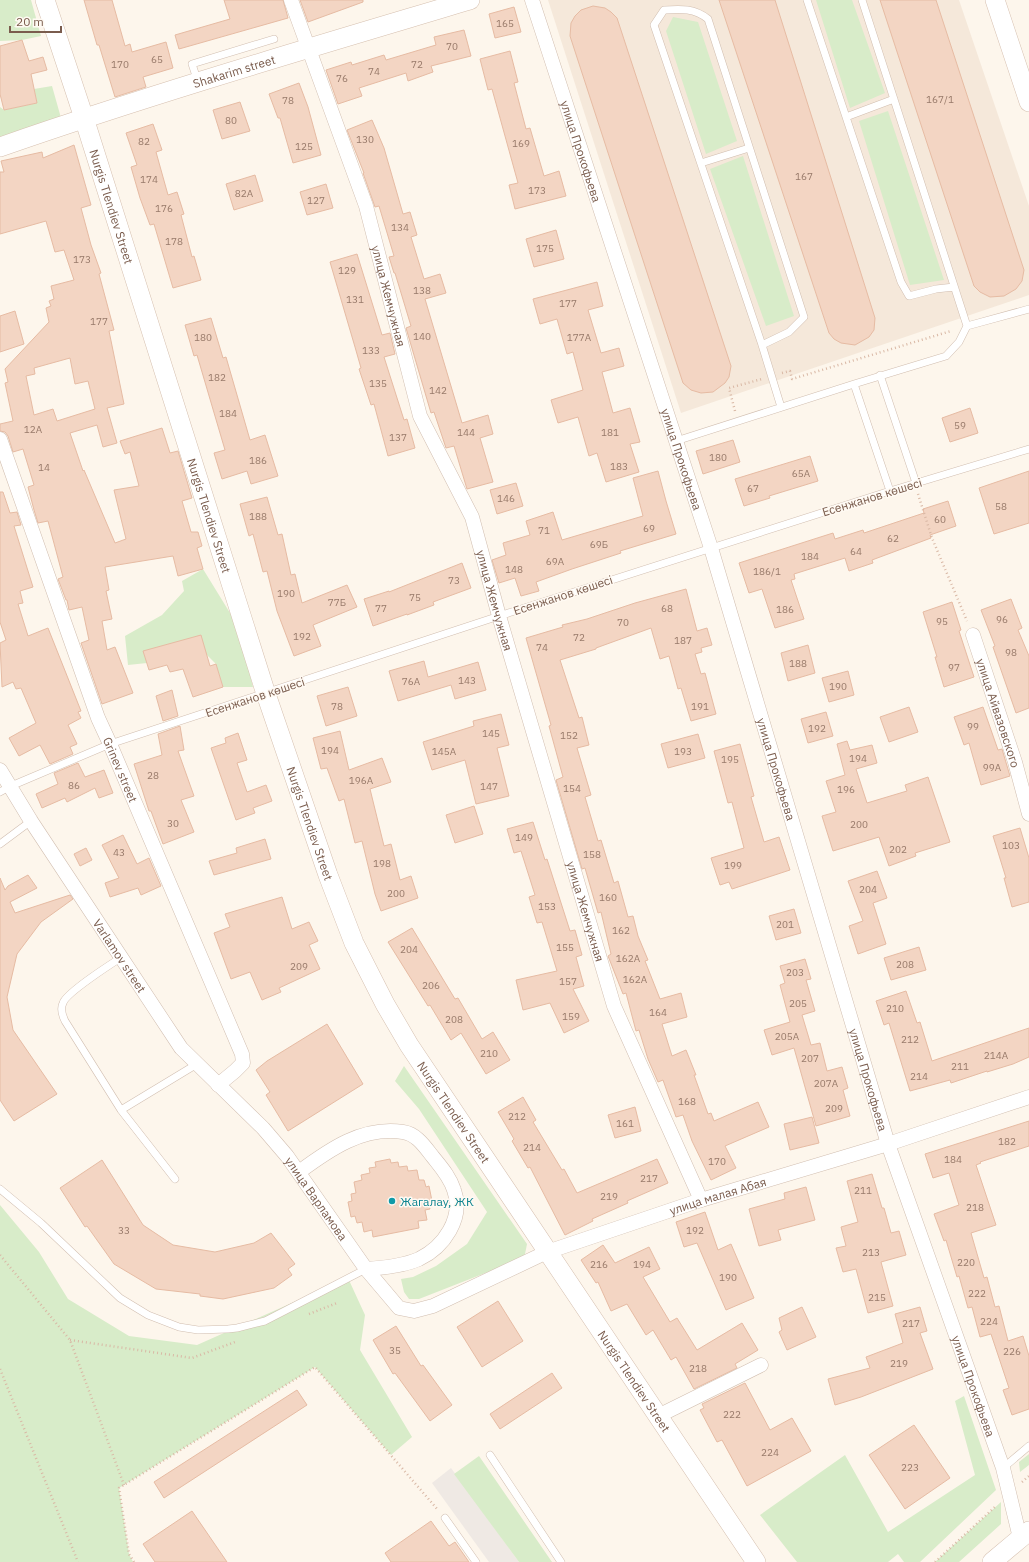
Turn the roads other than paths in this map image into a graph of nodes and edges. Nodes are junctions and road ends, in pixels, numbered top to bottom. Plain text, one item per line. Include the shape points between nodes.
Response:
1 (44, 0) edge
2 (291, 0) edge
3 (470, 0) edge
4 (532, 0) edge
5 (807, 0) edge
6 (862, 0) edge
7 (995, 0) edge
8 (274, 39) dead end
9 (308, 48) junction
10 (198, 82) junction
11 (894, 99) junction
12 (1029, 102) edge
13 (846, 117) junction
14 (84, 118) junction
15 (0, 148) edge
16 (749, 148) junction
17 (701, 163) junction
18 (954, 287) junction
19 (1029, 309) edge
20 (967, 326) junction
21 (762, 345) junction
22 (880, 376) junction
23 (854, 384) junction
24 (781, 407) junction
25 (0, 439) edge
26 (676, 441) junction
27 (1029, 449) edge
28 (916, 483) junction
29 (890, 491) junction
30 (711, 548) junction
31 (499, 616) junction
32 (973, 635) road end
33 (266, 694) junction
34 (110, 744) junction
35 (0, 770) edge
36 (5, 789) edge
37 (1029, 814) edge
38 (31, 821) junction
39 (0, 844) edge
40 (122, 956) junction
41 (197, 1064) junction
42 (218, 1085) junction
43 (1029, 1097) edge
44 (121, 1110) junction
45 (888, 1144) junction
46 (299, 1172) junction
47 (175, 1179) dead end
48 (0, 1189) edge
49 (701, 1200) junction
50 (547, 1252) junction
51 (366, 1269) junction
52 (414, 1311) joint
53 (762, 1364) dead end
54 (658, 1416) junction
55 (1029, 1446) edge
56 (490, 1455) dead end
57 (1003, 1468) junction
58 (445, 1518) road end
59 (1025, 1535) edge
60 (476, 1562) edge
61 (561, 1562) edge
62 (756, 1562) edge
63 (992, 1562) edge

1 - 14 street, Nurgis Tlendiev Street
2 - 9 street, улица Жемчужная
3 - 9 street, Shakarim street
4 - 26 street, улица Прокофьева
5 - 13 lane
6 - 11 lane
7 - 12 street
8 - 10 lane via 192,64
9 - 10 street, Shakarim street
9 - 31 street, улица Жемчужная via 366,206 420,416 472,517
10 - 14 street, Shakarim street
11 - 13 lane
11 - 18 lane
13 - 18 lane via 901,282 909,296
14 - 15 street, Shakarim street
14 - 33 street, Nurgis Tlendiev Street
16 - 17 lane
16 - 17 lane via 708,19 700,13 681,8 664,10 654,25
16 - 21 lane via 804,317 789,332
17 - 21 lane
18 - 20 lane
19 - 20 lane
20 - 22 lane via 959,342 946,356
21 - 24 lane
22 - 23 lane
22 - 28 lane
23 - 24 lane
23 - 29 lane
24 - 26 lane
25 - 34 street, Grinev street via 98,718
26 - 30 street, улица Прокофьева
27 - 28 lane, Есенжанов көшесі
28 - 29 lane, Есенжанов көшесі
29 - 30 lane, Есенжанов көшесі
30 - 31 lane, Есенжанов көшесі
30 - 45 street, улица Прокофьева
31 - 33 lane, Есенжанов көшесі
31 - 49 street, улица Жемчужная via 614,1006
32 - 37 street, улица Айвазовского via 1015,762
33 - 34 lane, Есенжанов көшесі
33 - 50 street, Nurgis Tlendiev Street via 354,943 409,1045
34 - 36 lane, Есенжанов көшесі
34 - 42 street, Grinev street via 242,1054 239,1068
35 - 36 street
36 - 38 street
38 - 39 lane
38 - 40 street, Varlamov street
40 - 41 street, Varlamov street via 181,1048
40 - 44 lane via 74,991 63,1002 61,1013
41 - 42 street, Varlamov street
41 - 44 lane
42 - 46 street, улица Варламова via 263,1128
43 - 45 street, улица малая Абая
44 - 47 lane
45 - 49 street, улица малая Абая
45 - 57 street, улица Прокофьева
46 - 51 street, улица Варламова
46 - 51 street via 351,1138 380,1131 405,1132 420,1141 446,1175 454,1190 456,1208 453,1227 441,1243 419,1259 388,1267
48 - 51 lane via 41,1223 120,1298 148,1316 179,1327 198,1330 228,1329 265,1321
49 - 50 street, улица малая Абая
50 - 52 street, улица малая Абая via 433,1306
50 - 54 street, Nurgis Tlendiev Street
51 - 52 street, улица Варламова via 399,1308
53 - 54 street
54 - 62 street, Nurgis Tlendiev Street
55 - 57 lane
56 - 61 lane
57 - 59 street, улица Прокофьева
58 - 60 lane
59 - 63 street

